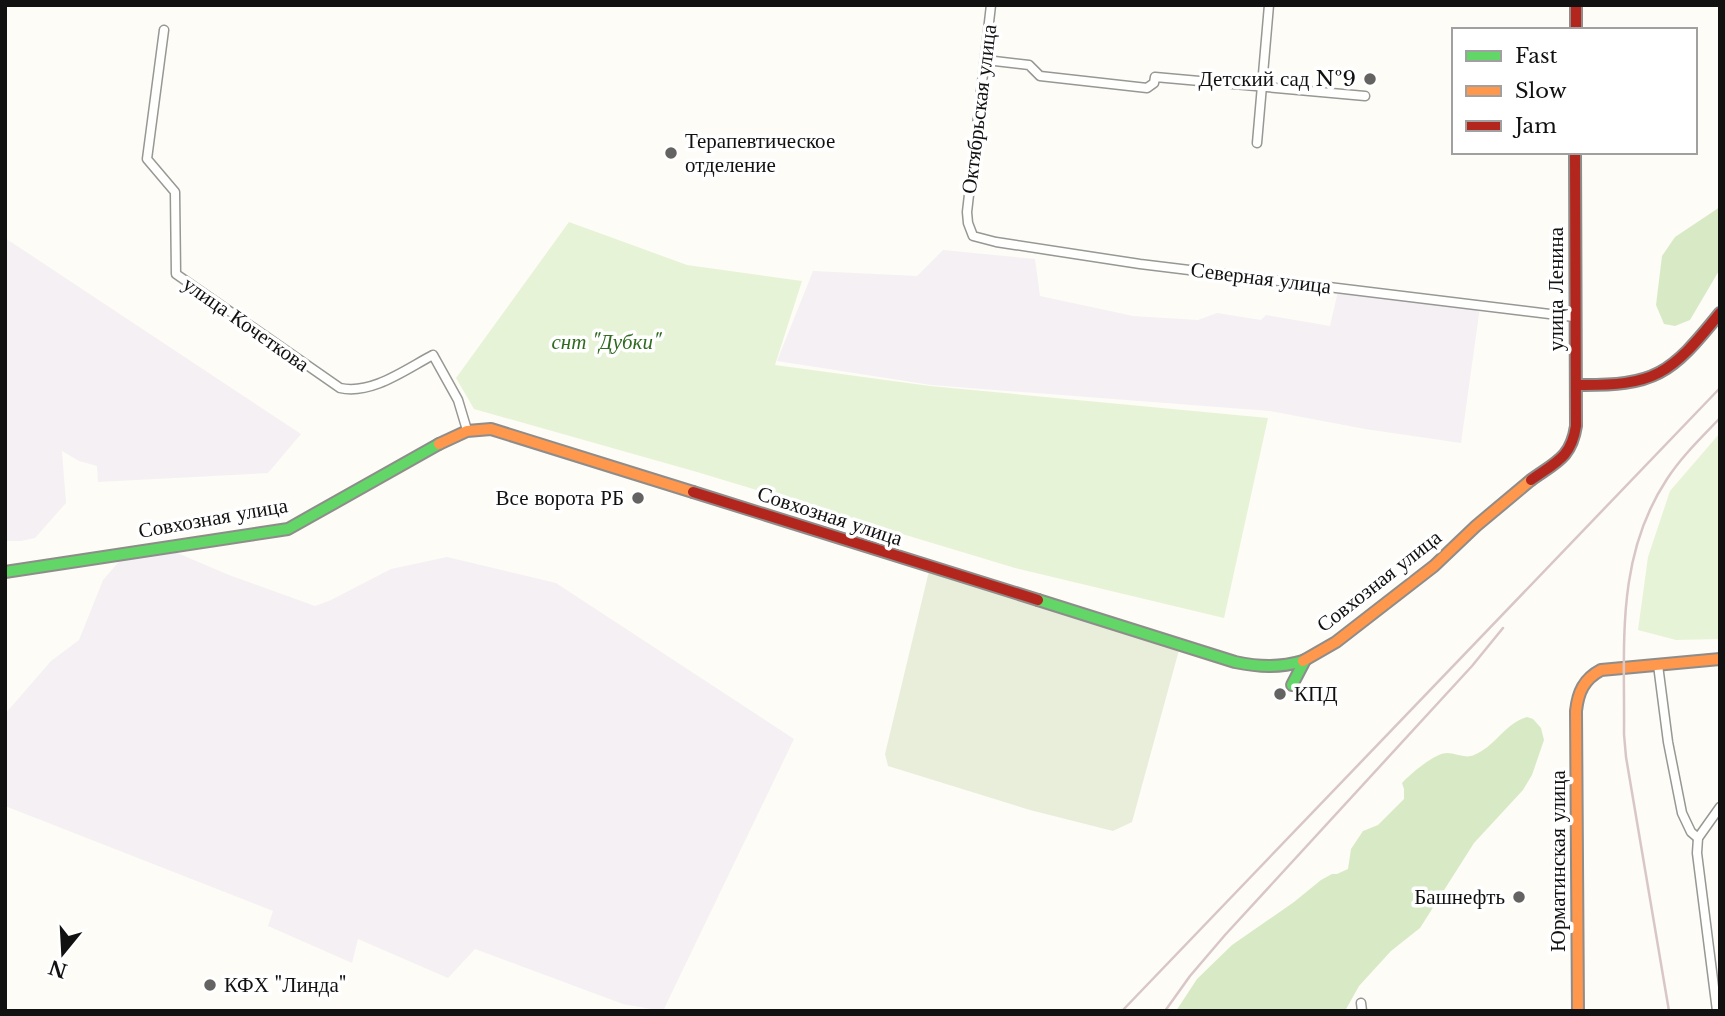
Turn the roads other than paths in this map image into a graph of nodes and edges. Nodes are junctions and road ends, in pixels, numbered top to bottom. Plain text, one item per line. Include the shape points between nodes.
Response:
1 (991, 5) edge
2 (1269, 5) edge
3 (1576, 5) edge
4 (1576, 28) edge
5 (164, 30) dead end
6 (986, 60) junction
7 (1261, 87) junction
8 (1365, 96) dead end
9 (1257, 143) dead end
10 (1575, 154) edge
11 (967, 212) joint
12 (1720, 313) edge
13 (1574, 317) junction
14 (1576, 385) junction
15 (1576, 426) joint
16 (467, 430) junction
17 (5, 572) edge
18 (1720, 659) edge
19 (1305, 660) junction
20 (1658, 665) junction
21 (1292, 685) dead end
22 (1720, 807) edge
23 (1698, 838) junction
24 (1718, 998) edge
25 (1578, 1011) edge
26 (1717, 1011) edge

1 - 6 street, Октябрьская улица
2 - 7 street
3 - 4 street
5 - 16 street, улица Кочеткова via 147,159 176,192 176,274 340,388 360,389 382,382 433,355 458,400
6 - 7 street via 1029,65 1040,76 1147,88 1155,77
6 - 11 street, Октябрьская улица
7 - 8 street
7 - 9 street
10 - 13 street, улица Ленина
11 - 13 street, Северная улица via 973,236 996,243
12 - 14 street via 1665,372 1628,384
13 - 14 street, улица Ленина
14 - 15 street, улица Ленина
15 - 19 street, Совхозная улица via 1573,443 1557,462 1363,623
16 - 17 street, Совхозная улица via 288,529
16 - 19 street, Совхозная улица via 491,429 1235,662 1272,668
18 - 20 street
19 - 21 street
20 - 23 street via 1682,813
20 - 25 street, Юрматинская улица via 1601,670 1580,690 1576,711
22 - 23 street
23 - 24 street
24 - 26 street

